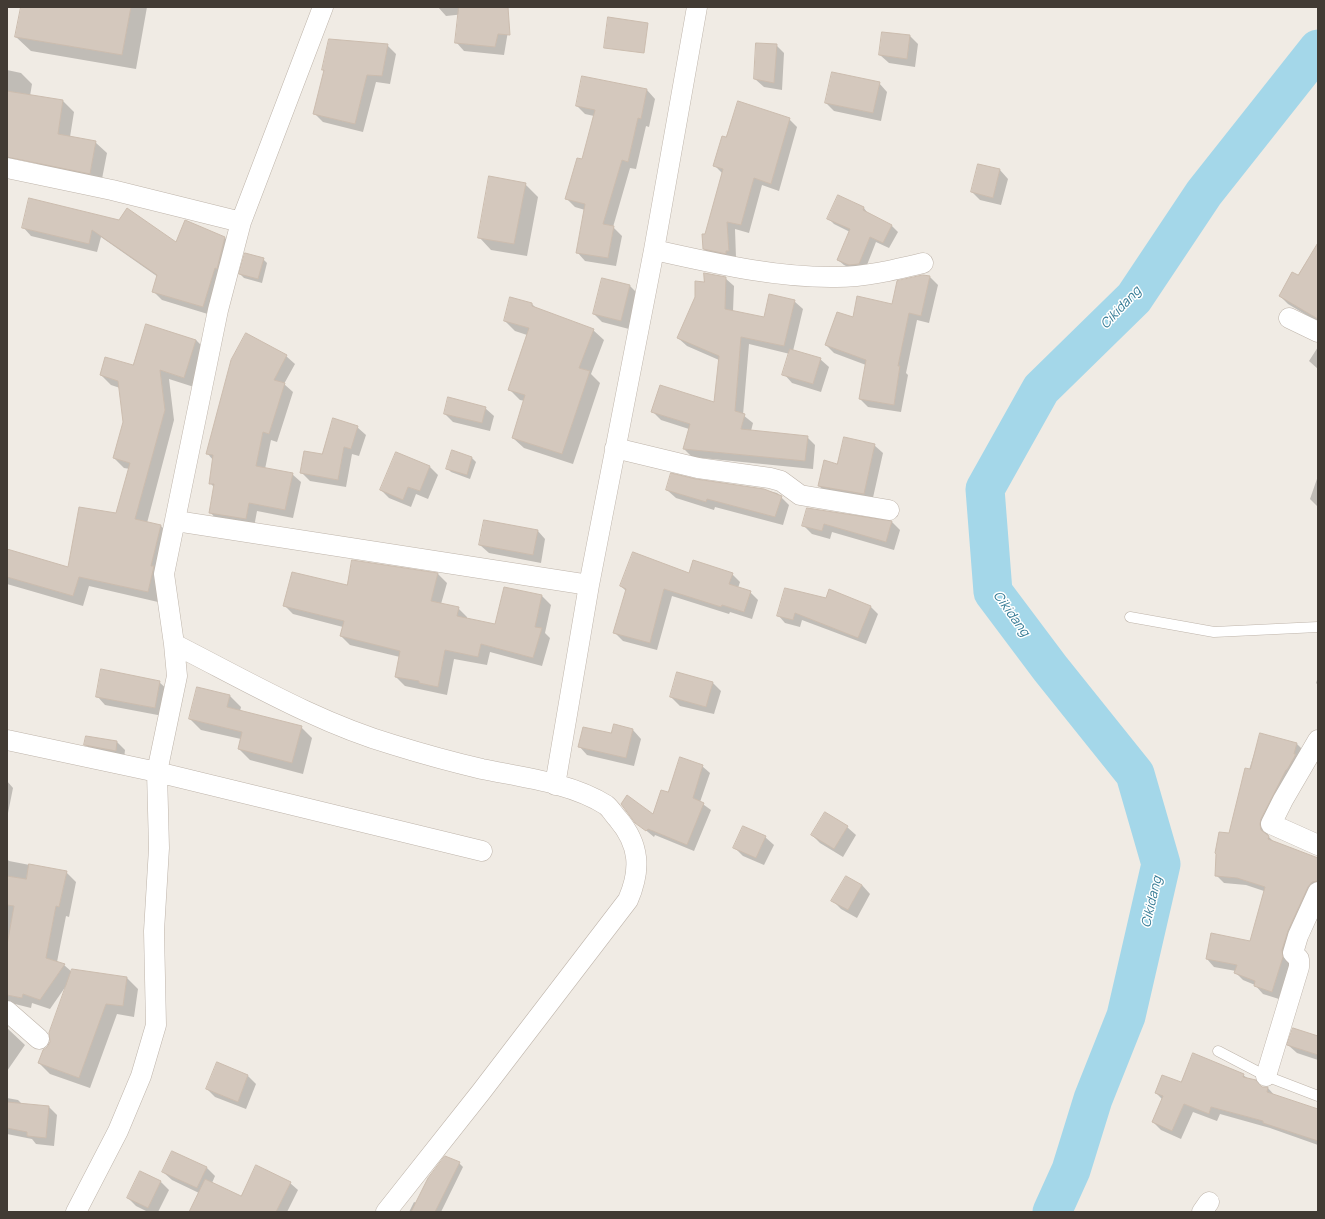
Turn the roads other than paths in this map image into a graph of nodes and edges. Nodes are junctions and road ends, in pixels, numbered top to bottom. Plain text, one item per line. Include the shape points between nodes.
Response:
1 (323, 7) edge
2 (697, 7) edge
3 (7, 168) edge
4 (240, 222) junction
5 (654, 250) junction
6 (923, 263) dead end
7 (1289, 318) dead end
8 (1318, 332) edge
9 (616, 448) junction
10 (890, 510) dead end
11 (176, 521) junction
12 (589, 585) junction
13 (1130, 617) dead end
14 (1318, 627) edge
15 (174, 644) junction
16 (7, 740) edge
17 (1318, 740) edge
18 (157, 772) junction
19 (555, 784) junction
20 (1318, 845) edge
21 (482, 851) dead end
22 (1318, 892) edge
23 (7, 1011) edge
24 (39, 1039) dead end
25 (1218, 1051) dead end
26 (1266, 1076) junction
27 (1318, 1096) edge
28 (76, 1212) edge
29 (386, 1212) edge

1 - 4 street
2 - 5 street
3 - 4 street via 112,190
4 - 11 street via 218,310
5 - 6 street via 787,275 836,277 879,273
5 - 9 street
7 - 8 street
9 - 10 street via 698,468 770,478 781,481 800,495
9 - 12 street
11 - 12 street
11 - 15 street via 164,574
12 - 19 street
13 - 14 lane via 1214,632
15 - 18 street via 176,676
15 - 19 street via 316,716 392,745 477,768
16 - 18 street
17 - 20 street via 1282,800 1271,824
18 - 21 street
18 - 28 street via 159,848 154,931 156,1025 141,1076 118,1131
19 - 29 street via 607,806 624,826 636,855 637,868 628,900
22 - 26 street via 1293,953 1300,959 1300,964
23 - 24 street
25 - 26 lane
26 - 27 lane

